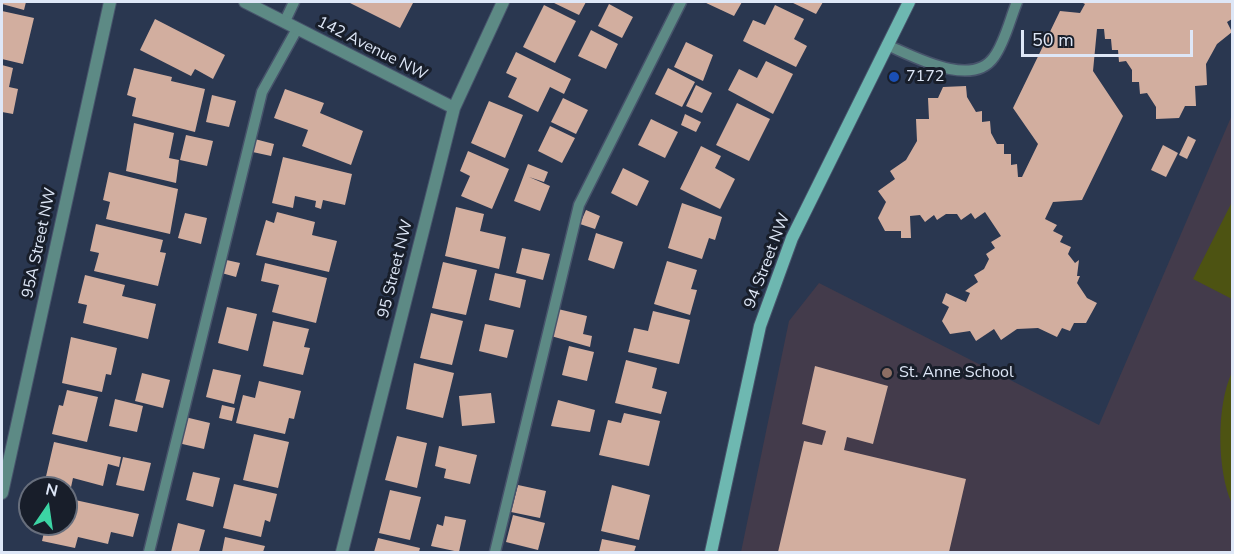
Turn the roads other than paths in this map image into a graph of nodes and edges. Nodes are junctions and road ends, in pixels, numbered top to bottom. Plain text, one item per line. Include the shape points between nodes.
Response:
1 (110, 2) edge
2 (244, 2) edge
3 (294, 2) edge
4 (503, 2) edge
5 (681, 2) edge
6 (909, 2) edge
7 (1017, 2) edge
8 (285, 21) junction
9 (297, 29) junction
10 (887, 45) junction
11 (454, 108) junction
12 (2, 493) edge
13 (149, 552) edge
14 (342, 552) edge
15 (495, 552) edge
16 (711, 552) edge

1 - 12 street, 95A Street NW
2 - 8 street, 142 Avenue NW
3 - 8 lane
4 - 11 street, 95 Street NW
5 - 15 lane via 579,205
6 - 10 street, 94 Street NW
7 - 10 lane via 994,58 978,69 939,67
8 - 9 street, 142 Avenue NW
9 - 11 street, 142 Avenue NW
9 - 13 lane via 262,92
10 - 16 street, 94 Street NW via 792,238 760,326
11 - 14 street, 95 Street NW

